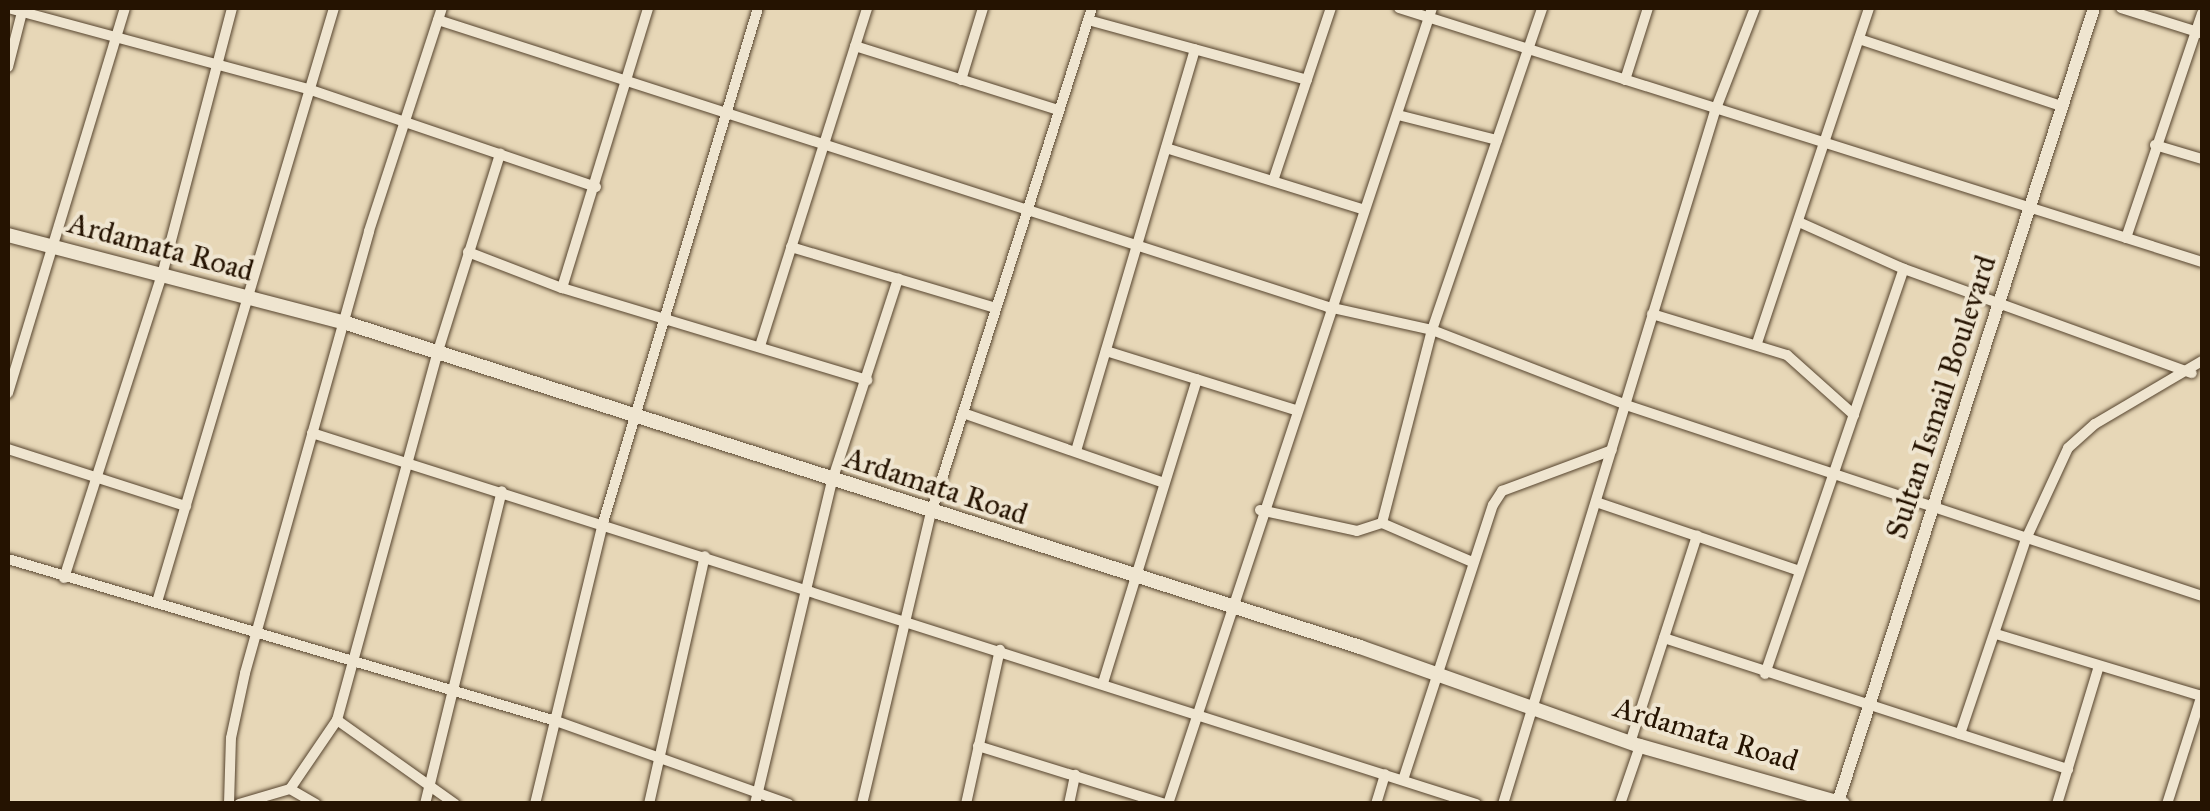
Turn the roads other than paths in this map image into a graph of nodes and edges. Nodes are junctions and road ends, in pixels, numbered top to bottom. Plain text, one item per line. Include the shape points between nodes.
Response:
1 (8, 8) edge
2 (126, 8) edge
3 (232, 8) edge
4 (334, 8) edge
5 (442, 8) edge
6 (648, 8) edge
7 (758, 8) edge
8 (867, 8) edge
9 (983, 8) edge
10 (1092, 8) edge
11 (1331, 8) edge
12 (1399, 8) edge
13 (1542, 8) edge
14 (1648, 8) edge
15 (1755, 8) edge
16 (1869, 8) edge
17 (2094, 8) edge
18 (2121, 8) edge
19 (23, 10) edge
20 (1431, 12) edge
21 (2202, 14) edge
22 (438, 20) junction
23 (1088, 20) junction
24 (2199, 33) edge
25 (118, 35) junction
26 (1859, 39) junction
27 (854, 46) junction
28 (1528, 47) junction
29 (1195, 49) junction
30 (216, 66) junction
31 (8, 68) edge
32 (961, 80) junction
33 (1306, 80) junction
34 (1624, 80) junction
35 (628, 82) junction
36 (312, 90) junction
37 (2061, 106) junction
38 (1058, 110) junction
39 (1715, 111) junction
40 (1398, 115) junction
41 (724, 116) junction
42 (404, 122) junction
43 (1497, 140) junction
44 (824, 143) junction
45 (1826, 144) junction
46 (2155, 146) junction
47 (1166, 148) junction
48 (500, 154) junction
49 (2202, 160) edge
50 (1273, 182) junction
51 (596, 187) junction
52 (2028, 206) junction
53 (1027, 209) junction
54 (1362, 209) junction
55 (1801, 223) junction
56 (8, 235) edge
57 (2126, 238) junction
58 (1137, 245) junction
59 (791, 246) junction
60 (55, 248) junction
61 (468, 252) junction
62 (2202, 262) edge
63 (1904, 269) junction
64 (162, 275) junction
65 (898, 278) junction
66 (562, 288) junction
67 (1998, 299) junction
68 (250, 300) junction
69 (996, 308) junction
70 (1328, 308) junction
71 (1652, 314) junction
72 (662, 315) junction
73 (344, 322) junction
74 (1432, 330) junction
75 (1757, 342) junction
76 (760, 346) junction
77 (438, 351) junction
78 (1106, 351) junction
79 (2202, 361) edge
80 (2192, 373) junction
81 (1197, 379) junction
82 (867, 380) junction
83 (8, 392) edge
84 (1626, 405) junction
85 (1294, 410) junction
86 (963, 413) junction
87 (1854, 415) junction
88 (635, 416) junction
89 (312, 433) junction
90 (8, 449) edge
91 (1612, 450) junction
92 (1076, 451) junction
93 (407, 461) junction
94 (1834, 474) junction
95 (832, 480) junction
96 (93, 481) junction
97 (1164, 483) junction
98 (502, 491) junction
99 (1596, 502) junction
100 (186, 506) junction
101 (1933, 506) junction
102 (1260, 510) junction
103 (930, 514) junction
104 (1382, 523) junction
105 (602, 526) junction
106 (1697, 536) junction
107 (2026, 539) junction
108 (704, 556) junction
109 (8, 559) edge
110 (1472, 562) junction
111 (1800, 571) junction
112 (64, 578) junction
113 (1132, 578) junction
114 (806, 588) junction
115 (2202, 596) edge
116 (156, 602) junction
117 (1230, 605) junction
118 (903, 619) junction
119 (1996, 634) junction
120 (256, 637) junction
121 (1664, 638) junction
122 (1000, 650) junction
123 (354, 662) junction
124 (2098, 669) junction
125 (1436, 673) junction
126 (1765, 674) junction
127 (1103, 683) junction
128 (450, 689) junction
129 (2202, 696) edge
130 (1866, 706) junction
131 (1532, 707) junction
132 (1194, 712) junction
133 (337, 720) junction
134 (556, 722) junction
135 (1960, 734) junction
136 (1635, 745) junction
137 (978, 746) junction
138 (660, 758) junction
139 (2068, 769) junction
140 (1385, 774) junction
141 (1074, 775) junction
142 (1402, 780) junction
143 (431, 786) junction
144 (290, 789) junction
145 (756, 799) edge
146 (1840, 803) edge
147 (229, 804) edge
148 (239, 804) edge
149 (316, 804) edge
150 (426, 804) edge
151 (455, 804) edge
152 (535, 804) edge
153 (649, 804) edge
154 (789, 804) edge
155 (862, 804) edge
156 (966, 804) edge
157 (1069, 804) edge
158 (1166, 804) edge
159 (1376, 804) edge
160 (1476, 804) edge
161 (1503, 804) edge
162 (1620, 804) edge
163 (2057, 804) edge
164 (2167, 804) edge

1 - 19 street
2 - 25 street
3 - 30 street
4 - 36 street
5 - 22 street
6 - 35 street
7 - 41 street
8 - 27 street
9 - 32 street
10 - 23 street
11 - 33 street
12 - 20 street
13 - 28 street
14 - 34 street
15 - 39 street
16 - 26 street
17 - 37 street, Sultan Ismail Boulevard
18 - 24 street
19 - 25 street
19 - 31 street
20 - 28 street
20 - 40 street
21 - 24 street
22 - 35 street
22 - 42 street
23 - 29 street
23 - 38 street
24 - 46 street
25 - 30 street
25 - 60 street
26 - 37 street
26 - 45 street
27 - 32 street
27 - 44 street
28 - 34 street
28 - 43 street
29 - 33 street
29 - 47 street
30 - 36 street
30 - 64 street
32 - 38 street
33 - 50 street
34 - 39 street
35 - 41 street
35 - 51 street
36 - 42 street
36 - 68 street
37 - 52 street, Sultan Ismail Boulevard
38 - 53 street
39 - 45 street
39 - 71 street
40 - 43 street
40 - 54 street
41 - 44 street
41 - 72 street
42 - 48 street
42 - 73 street
43 - 74 street
44 - 53 street
44 - 59 street
45 - 52 street
45 - 55 street
46 - 49 street
46 - 57 street
47 - 50 street
47 - 58 street
48 - 51 street
48 - 61 street
50 - 54 street
51 - 66 street
52 - 57 street
52 - 67 street, Sultan Ismail Boulevard
53 - 58 street
53 - 69 street
54 - 70 street
55 - 63 street
55 - 75 street
56 - 60 main road, Ardamata Road
57 - 62 street
58 - 70 street
58 - 78 street
59 - 65 street
59 - 76 street
60 - 64 main road, Ardamata Road
60 - 83 street
61 - 66 street
61 - 77 street
63 - 67 street
63 - 87 street
64 - 68 main road, Ardamata Road
64 - 96 street
65 - 69 street
65 - 82 street
66 - 72 street
67 - 80 street
67 - 101 street, Sultan Ismail Boulevard
68 - 73 main road, Ardamata Road
68 - 100 street
69 - 86 street
70 - 74 street
70 - 85 street
71 - 75 street
71 - 84 street
72 - 76 street
72 - 88 street
73 - 77 main road, Ardamata Road
73 - 89 street
74 - 84 street
74 - 104 street
75 - 87 street via 1806,367
76 - 82 street
77 - 88 main road, Ardamata Road
77 - 93 street
78 - 81 street
78 - 92 street
79 - 80 street
80 - 107 street via 2080,435
81 - 85 street
81 - 97 street
82 - 95 street
84 - 91 street
84 - 94 street
85 - 102 street
86 - 92 street
86 - 103 street
87 - 94 street
88 - 95 main road, Ardamata Road
88 - 105 street
89 - 93 street
89 - 120 street
90 - 96 street
91 - 99 street
91 - 110 street via 1502,491
92 - 97 street
93 - 98 street
93 - 123 street
94 - 101 street
94 - 111 street
95 - 103 main road, Ardamata Road
95 - 114 street
96 - 100 street
96 - 112 street
97 - 113 street
98 - 105 street
98 - 128 street
99 - 106 street
99 - 131 street
100 - 116 street
101 - 107 street
101 - 130 street, Sultan Ismail Boulevard
102 - 104 street via 1357,531
102 - 117 street
103 - 113 main road, Ardamata Road
103 - 118 street
104 - 110 street
105 - 108 street
105 - 134 street
106 - 111 street
106 - 121 street
107 - 115 street
107 - 119 street
108 - 114 street
108 - 138 street
109 - 112 street
110 - 125 street
111 - 126 street
112 - 116 street
113 - 117 main road, Ardamata Road
113 - 127 street
114 - 118 street
114 - 145 street
116 - 120 street
117 - 125 main road, Ardamata Road
117 - 132 street
118 - 122 street
118 - 155 street
119 - 124 street
119 - 135 street
120 - 123 street
120 - 147 street via 231,738
121 - 126 street
121 - 136 street
122 - 127 street
122 - 137 street
123 - 128 street
123 - 133 street
124 - 129 street
124 - 139 street
125 - 131 main road, Ardamata Road
125 - 142 street
126 - 130 street
127 - 132 street
128 - 134 street
128 - 143 street
129 - 164 street
130 - 135 street
130 - 146 street, Sultan Ismail Boulevard
131 - 136 main road, Ardamata Road
131 - 161 street
132 - 140 street
132 - 158 street
133 - 143 street
133 - 144 street
134 - 138 street
134 - 152 street
135 - 139 street
136 - 146 main road, Ardamata Road
136 - 162 street
137 - 141 street
137 - 156 street
138 - 145 street
138 - 153 street
139 - 163 street
140 - 142 street
140 - 159 street
141 - 157 street
141 - 158 street
142 - 160 street
143 - 150 street
143 - 151 street
144 - 148 street
144 - 149 street
145 - 154 street

